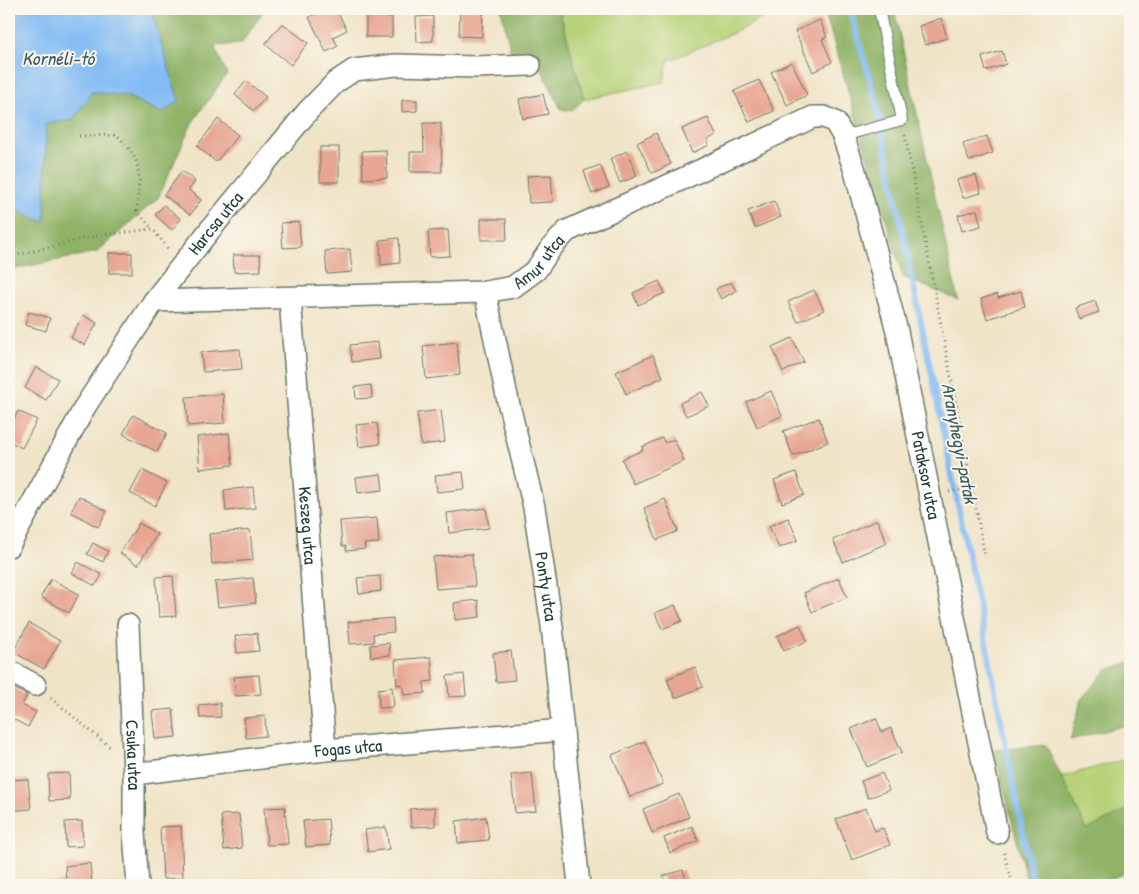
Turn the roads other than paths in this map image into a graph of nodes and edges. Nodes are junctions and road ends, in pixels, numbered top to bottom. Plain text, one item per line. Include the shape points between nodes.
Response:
1 (879, 9) edge
2 (530, 65) dead end
3 (839, 129) junction
4 (485, 292) junction
5 (290, 298) junction
6 (154, 301) junction
7 (9, 546) edge
8 (128, 625) dead end
9 (9, 671) edge
10 (35, 685) road end
11 (564, 730) junction
12 (325, 750) junction
13 (134, 770) junction
14 (997, 833) road end
15 (138, 885) edge
16 (579, 885) edge

1 - 3 lane via 902,120 870,128
2 - 6 street, Harcsa utca via 396,65 354,70 336,82 308,111
3 - 4 street, Amur utca via 824,117 813,117 567,231 536,270 513,287
3 - 14 street, Pataksor utca via 855,171 896,331
4 - 5 street, Amur utca
4 - 11 street, Ponty utca via 534,507
5 - 6 street, Amur utca
5 - 12 street, Keszeg utca
6 - 7 street, Harcsa utca via 86,405
8 - 13 street, Csuka utca
9 - 10 street
11 - 12 street, Fogas utca
11 - 16 street, Ponty utca
12 - 13 street, Fogas utca
13 - 15 street, Csuka utca

